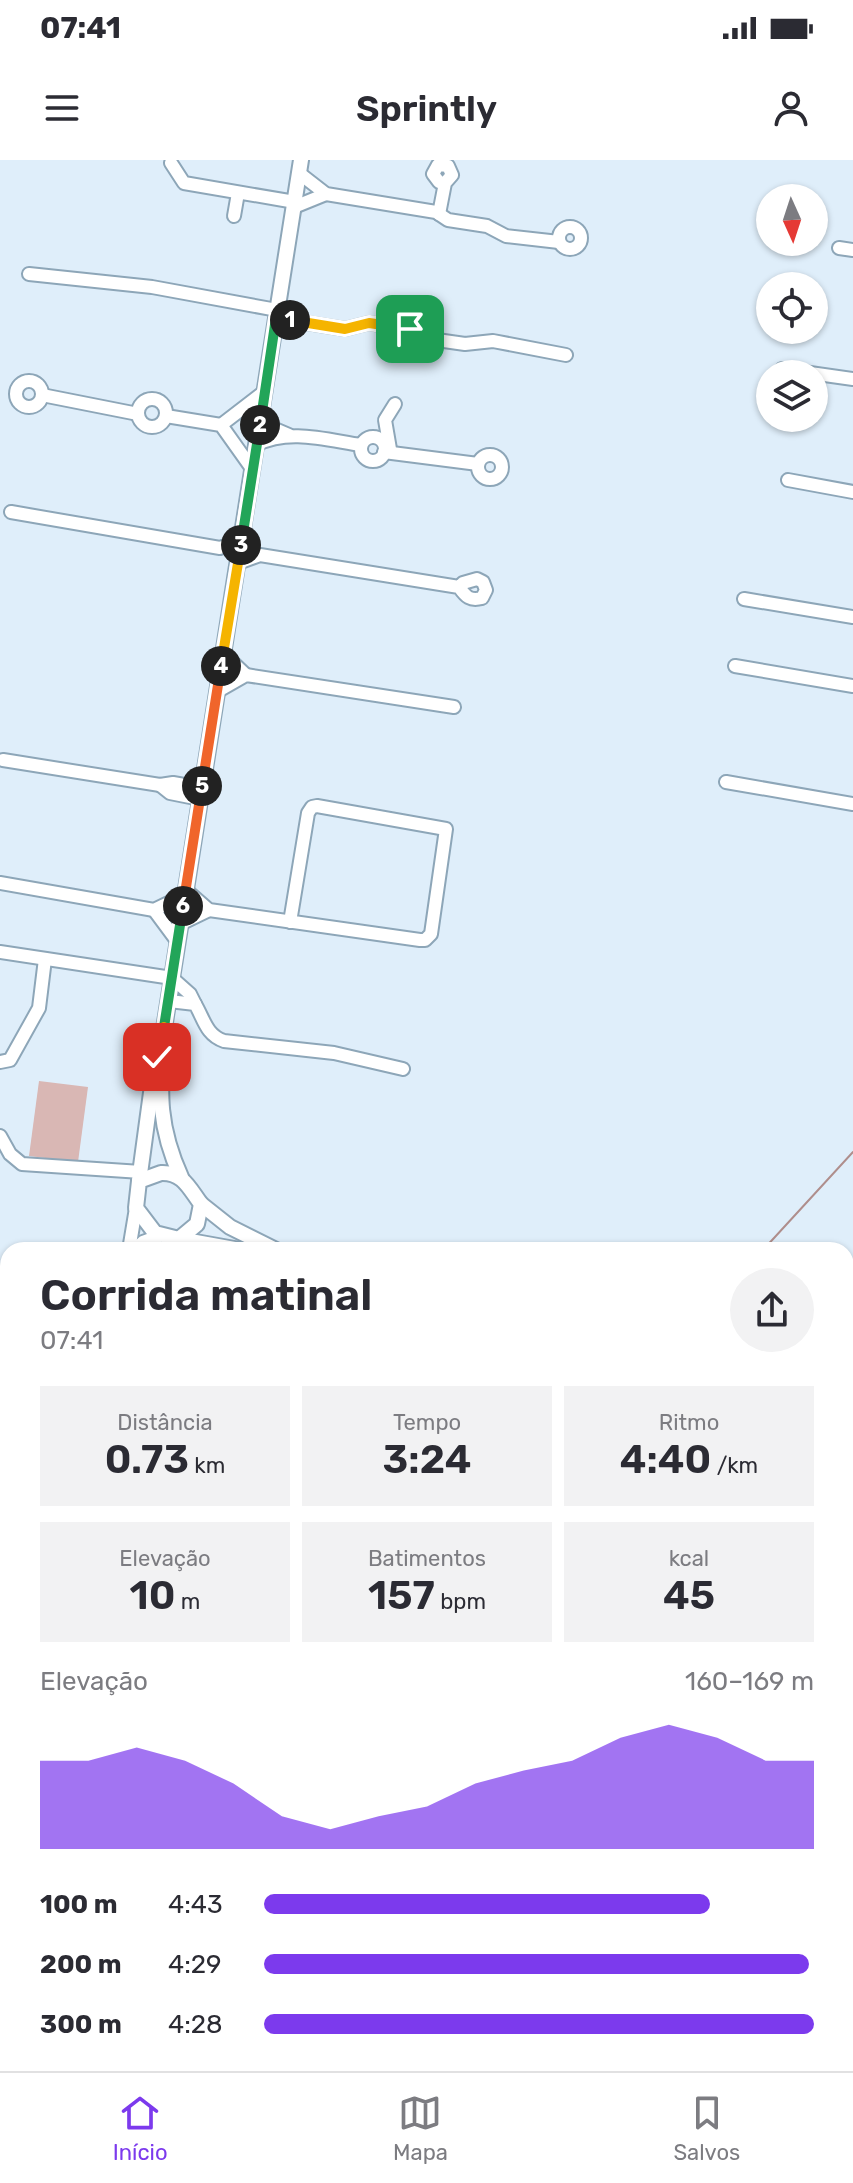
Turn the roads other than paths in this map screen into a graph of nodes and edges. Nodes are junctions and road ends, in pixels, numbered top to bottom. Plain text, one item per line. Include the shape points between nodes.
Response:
1 (171, 163) dead end
2 (300, 166) edge
3 (445, 183) dead end
4 (238, 193) junction
5 (326, 194) junction
6 (294, 204) junction
7 (439, 214) junction
8 (234, 216) dead end
9 (559, 242) dead end
10 (839, 248) dead end
11 (853, 250) edge
12 (29, 274) dead end
13 (277, 314) junction
14 (566, 355) dead end
15 (828, 375) edge
16 (853, 379) edge
17 (264, 392) junction
18 (42, 395) dead end
19 (395, 404) dead end
20 (138, 414) junction
21 (166, 416) junction
22 (261, 416) junction
23 (221, 425) junction
24 (292, 436) junction
25 (256, 445) junction
26 (388, 453) junction
27 (478, 464) dead end
28 (253, 470) junction
29 (788, 480) dead end
30 (853, 492) edge
31 (11, 512) dead end
32 (242, 539) junction
33 (220, 548) junction
34 (260, 555) junction
35 (237, 566) junction
36 (459, 587) dead end
37 (744, 599) dead end
38 (853, 617) edge
39 (223, 653) junction
40 (735, 666) dead end
41 (246, 675) junction
42 (853, 686) edge
43 (218, 691) junction
44 (454, 707) dead end
45 (1, 759) edge
46 (726, 782) dead end
47 (201, 794) junction
48 (853, 804) edge
49 (0, 883) edge
50 (185, 892) junction
51 (154, 910) junction
52 (209, 910) junction
53 (290, 922) junction
54 (180, 924) junction
55 (177, 941) junction
56 (0, 952) edge
57 (45, 959) junction
58 (172, 978) junction
59 (169, 1001) junction
60 (195, 1004) junction
61 (163, 1035) junction
62 (0, 1062) edge
63 (403, 1069) dead end
64 (0, 1136) edge
65 (140, 1177) junction
66 (181, 1177) junction
67 (201, 1204) junction
68 (136, 1208) junction
69 (162, 1235) junction
70 (179, 1239) junction
71 (132, 1242) edge
72 (143, 1242) edge
73 (196, 1242) edge
74 (260, 1242) edge

1 - 4 street via 184,183
2 - 5 street
2 - 6 main road
3 - 7 street
4 - 6 street
4 - 8 street
5 - 6 street
5 - 7 street
6 - 13 main road
7 - 9 street via 506,236
10 - 11 street
12 - 13 street via 152,287
13 - 14 street via 345,329 369,323 418,331 437,340 493,341
13 - 17 main road
15 - 16 street
17 - 22 main road
17 - 23 street
18 - 20 street
19 - 26 street via 385,420
20 - 21 street via 140,421 155,427
20 - 21 street via 139,406 153,399 165,408
21 - 23 street
22 - 24 street
22 - 25 main road
23 - 28 street
24 - 25 street
24 - 26 street via 361,445 373,437
25 - 28 main road
26 - 27 street
28 - 32 main road
29 - 30 street
31 - 33 street
32 - 33 street
32 - 34 street
32 - 35 main road
33 - 35 street
34 - 35 street
34 - 36 street
35 - 39 main road
37 - 38 street
39 - 41 street
39 - 43 main road
40 - 42 street
41 - 43 street
41 - 44 street
43 - 47 main road
45 - 47 street via 173,783
46 - 48 street
47 - 50 main road
49 - 51 street
50 - 51 street
50 - 52 street
50 - 54 main road
51 - 55 street
52 - 53 street
52 - 54 street
53 - 53 street via 427,939 446,829 312,807
54 - 55 main road
55 - 58 main road
56 - 57 street
57 - 58 street
57 - 62 street via 37,1012 10,1060
58 - 59 main road
58 - 60 street
59 - 60 street
59 - 61 main road
60 - 63 street via 214,1038 334,1053
61 - 65 main road
61 - 66 main road via 162,1121
64 - 65 street via 22,1164
65 - 66 main road
65 - 68 main road
66 - 67 main road
67 - 70 main road via 197,1224
67 - 74 main road
68 - 69 main road via 148,1227
68 - 71 street
69 - 70 main road
69 - 72 street
70 - 73 main road

